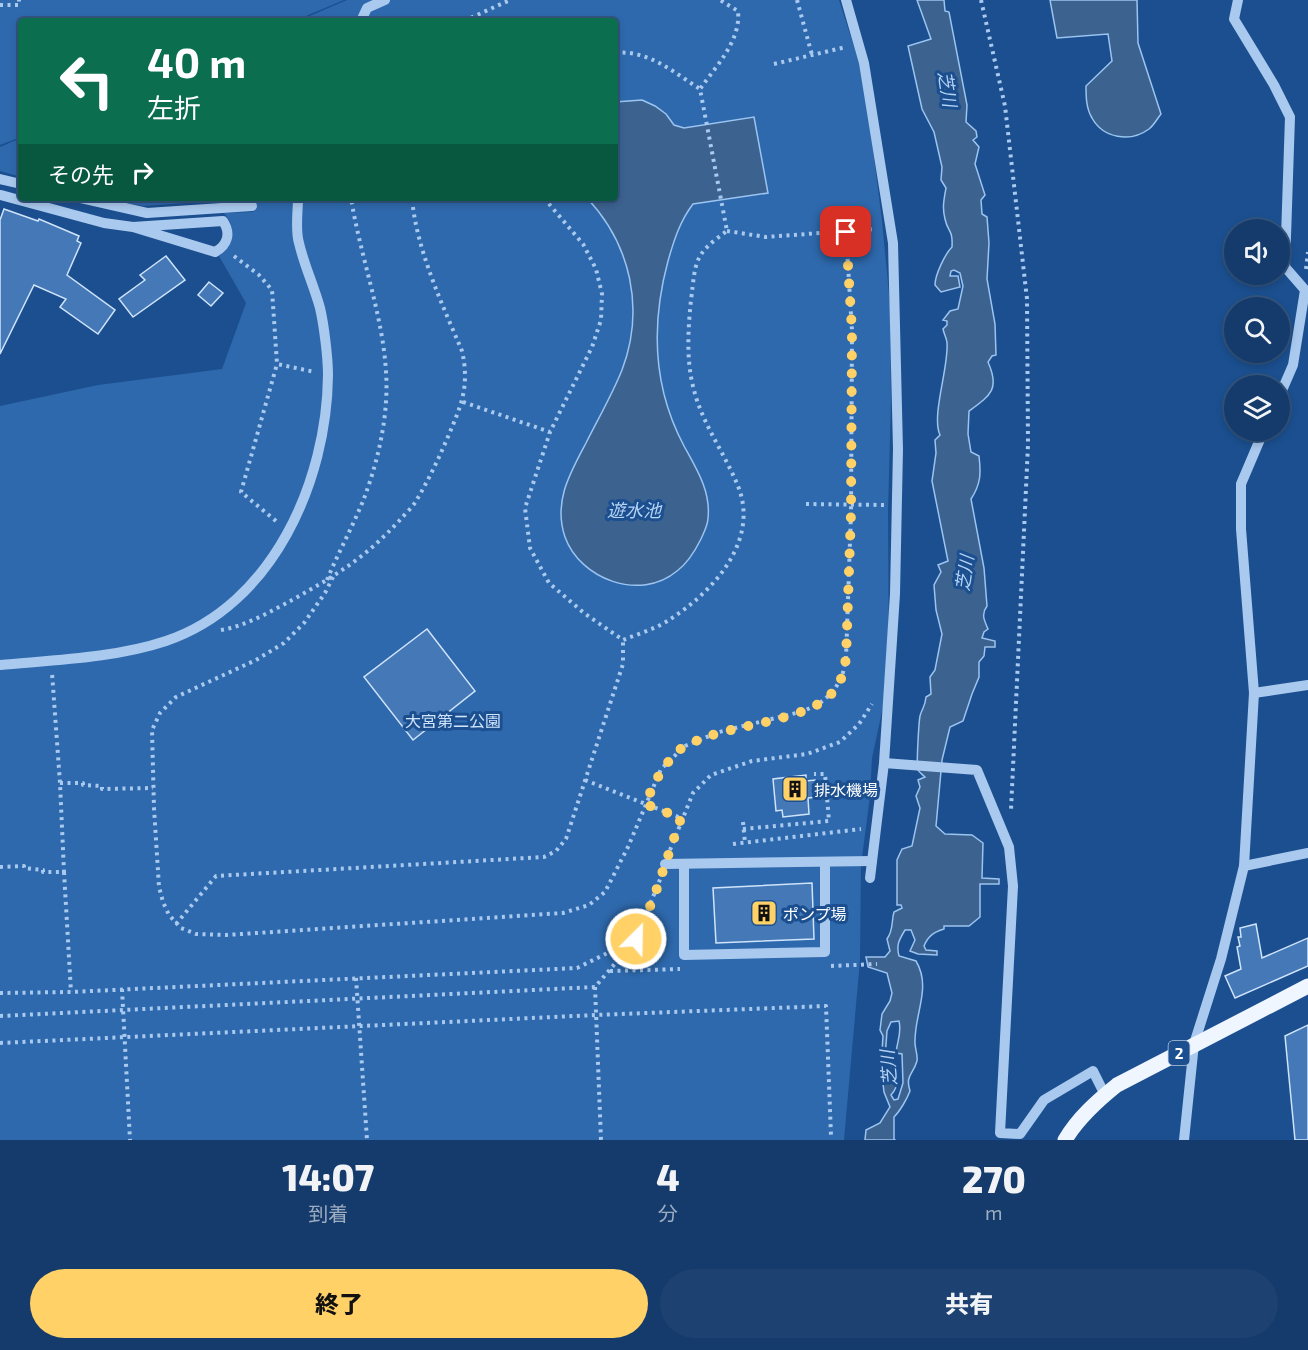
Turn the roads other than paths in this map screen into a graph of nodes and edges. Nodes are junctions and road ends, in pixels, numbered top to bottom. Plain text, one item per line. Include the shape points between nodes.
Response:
1 (385, 0) edge
2 (846, 0) edge
3 (1238, 0) edge
4 (362, 18) edge
5 (0, 179) edge
6 (18, 183) edge
7 (0, 195) edge
8 (18, 200) edge
9 (22, 201) edge
10 (94, 201) edge
11 (298, 201) edge
12 (252, 206) dead end
13 (133, 228) junction
14 (1288, 375) edge
15 (1260, 441) edge
16 (0, 665) edge
17 (1308, 685) edge
18 (1254, 693) junction
19 (884, 763) junction
20 (1308, 853) edge
21 (872, 861) junction
22 (825, 862) junction
23 (665, 864) road end
24 (684, 864) junction
25 (1244, 866) junction
26 (870, 878) dead end
27 (1308, 986) edge
28 (1194, 1044) junction
29 (1105, 1095) junction
30 (1065, 1140) edge
31 (1184, 1140) edge

1 - 4 street via 367,8
2 - 19 street via 864,63 891,228 898,449 895,594
3 - 14 street via 1234,19 1290,117 1285,267 1305,290
5 - 6 street
7 - 8 street
9 - 13 street
10 - 12 street via 147,213
11 - 16 street via 298,241 320,309 328,375 324,417 307,491 276,555 230,603 201,624 167,641 129,650
13 - 13 street via 223,221 228,232 215,252
15 - 18 street via 1242,484 1241,529
17 - 18 street
18 - 25 street
19 - 21 street
19 - 29 street via 977,770 1009,847 1013,886 1000,1133 1020,1134 1044,1100 1093,1071
20 - 25 street
21 - 22 street
21 - 26 street
22 - 24 street
22 - 24 street via 825,952 695,955 684,955
23 - 24 street
25 - 28 street via 1221,959
27 - 28 main road, 2
28 - 29 main road, 2
28 - 31 street
29 - 30 main road, 2

